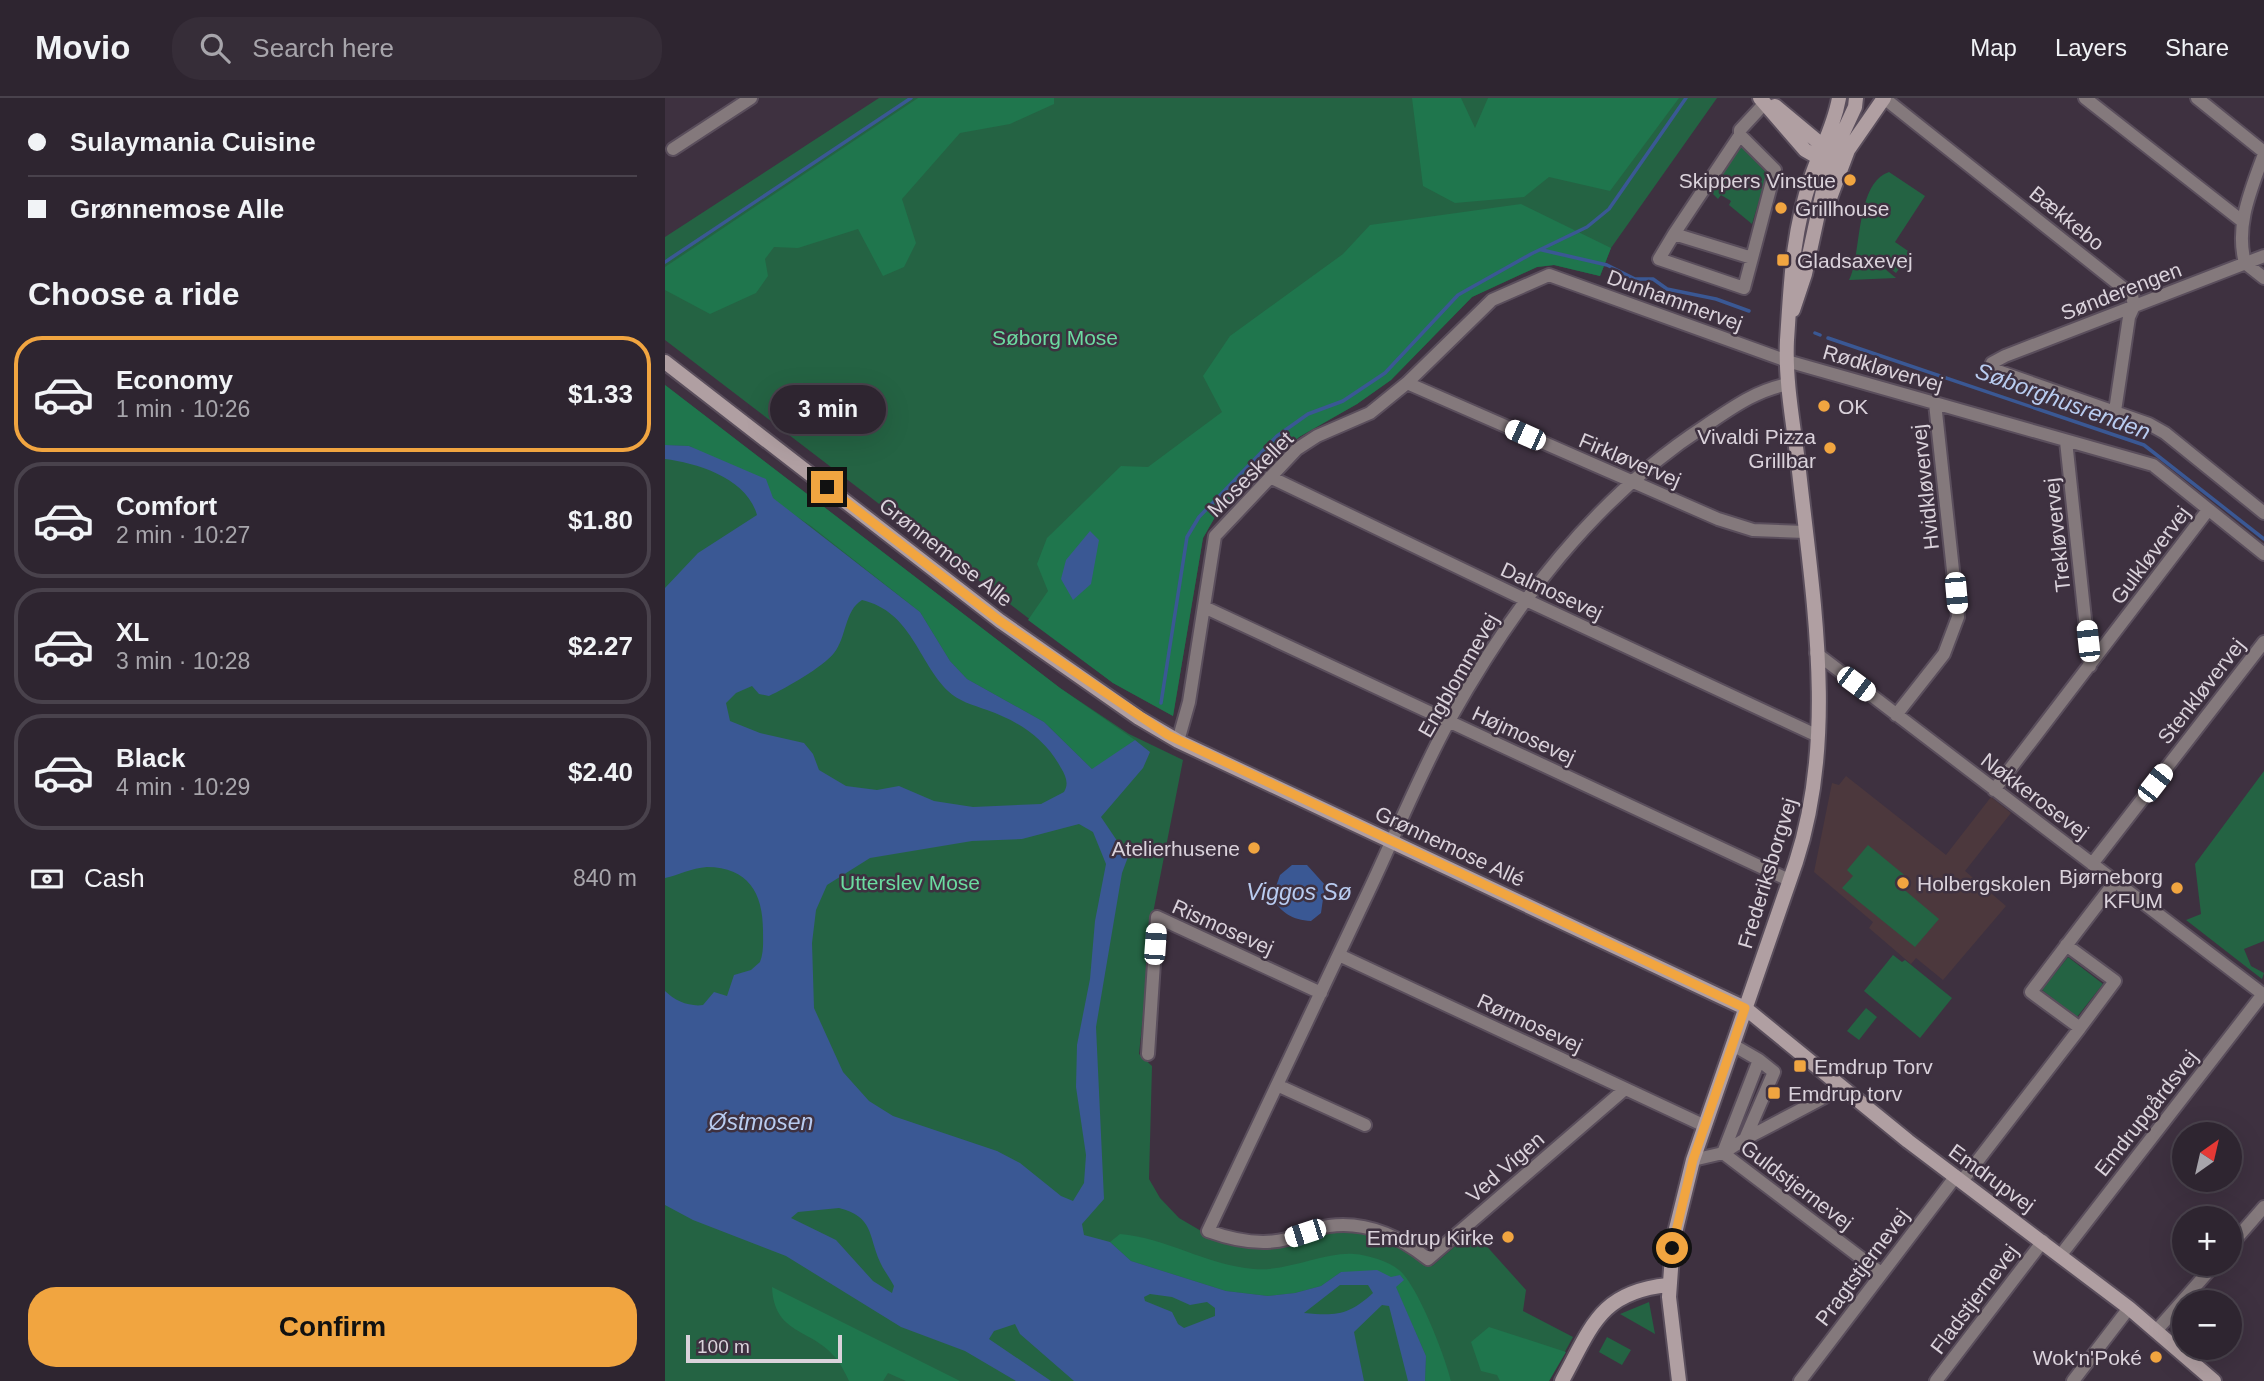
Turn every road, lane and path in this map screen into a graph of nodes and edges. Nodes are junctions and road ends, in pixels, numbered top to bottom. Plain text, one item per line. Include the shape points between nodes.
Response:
1 (751, 98) edge
2 (1839, 98) edge
3 (1884, 98) edge
4 (2085, 98) edge
5 (2197, 98) edge
6 (1764, 100) edge
7 (1858, 101) edge
8 (1872, 111) junction
9 (1837, 133) junction
10 (1740, 135) junction
11 (673, 149) dead end
12 (2264, 153) edge
13 (1826, 156) junction
14 (2242, 222) junction
15 (1674, 234) junction
16 (2264, 256) edge
17 (1752, 258) junction
18 (1808, 262) junction
19 (2245, 263) junction
20 (1549, 275) joint
21 (2264, 278) edge
22 (2134, 306) junction
23 (1789, 323) junction
24 (1787, 361) junction
25 (665, 362) edge
26 (1407, 383) junction
27 (1789, 384) junction
28 (1935, 403) junction
29 (2115, 411) junction
30 (2066, 441) junction
31 (1271, 477) junction
32 (1630, 482) junction
33 (2209, 510) junction
34 (2264, 513) edge
35 (1805, 532) junction
36 (2264, 554) edge
37 (1525, 600) junction
38 (1204, 607) junction
39 (2264, 642) edge
40 (1816, 653) junction
41 (2090, 666) junction
42 (1896, 715) junction
43 (1139, 718) joint
44 (1449, 721) junction
45 (1818, 736) junction
46 (1178, 741) junction
47 (1994, 790) junction
48 (1392, 842) junction
49 (2092, 864) junction
50 (1789, 880) junction
51 (2115, 882) junction
52 (2066, 945) junction
53 (1339, 955) junction
54 (1321, 993) junction
55 (2263, 994) edge
56 (1745, 1008) junction
57 (2080, 1028) junction
58 (1733, 1045) junction
59 (1147, 1054) dead end
60 (1759, 1060) junction
61 (1277, 1085) junction
62 (1842, 1088) junction
63 (1625, 1089) junction
64 (1365, 1125) dead end
65 (1705, 1126) junction
66 (1745, 1139) junction
67 (1723, 1153) junction
68 (1693, 1160) junction
69 (1959, 1178) junction
70 (2264, 1207) edge
71 (1208, 1231) joint
72 (2242, 1232) edge
73 (2043, 1241) junction
74 (2060, 1255) junction
75 (1881, 1273) junction
76 (2204, 1276) edge
77 (1668, 1284) junction
78 (2129, 1308) junction
79 (2156, 1331) junction
80 (1562, 1381) edge
81 (1679, 1381) edge
82 (1800, 1381) edge
83 (1936, 1381) edge
84 (2073, 1381) edge
85 (2214, 1381) edge

1 - 11 street
2 - 9 street, Frederiksborgvej
3 - 8 street
3 - 22 street, Bækkebo via 2132,295
4 - 14 street
5 - 12 street
6 - 10 street
6 - 13 street via 1805,150
7 - 9 street, Frederiksborgvej
8 - 9 street
8 - 18 street, Frederiksborgvej via 1840,168 1821,238
9 - 13 street, Frederiksborgvej
10 - 15 street
10 - 17 street via 1775,170
12 - 14 street
13 - 18 street, Frederiksborgvej
13 - 23 street, Frederiksborgvej via 1803,205 1789,279
14 - 19 street
15 - 17 street
15 - 17 street via 1659,259 1744,288
16 - 19 street, Sønderengen
18 - 23 street, Frederiksborgvej
19 - 21 street
19 - 22 street, Sønderengen
20 - 24 street, Dunhammervej
20 - 26 street, Moseskellet via 1492,300
22 - 29 street
22 - 29 street, Sønderengen via 1992,363 1992,369
23 - 24 street, Frederiksborgvej
24 - 27 street, Frederiksborgvej
24 - 28 street, Rødkløvervej
25 - 43 street, Grønnemose Alle via 1000,621
26 - 31 street, Moseskellet via 1370,413 1307,443
26 - 32 street, Firkløvervej
27 - 32 street, Engblommevej via 1752,395
27 - 35 street, Frederiksborgvej
28 - 30 street, Rødkløvervej
28 - 42 street, Hvidkløvervej via 1958,617 1944,654
29 - 34 street via 2165,433
30 - 33 street, Rødkløvervej via 2153,464
30 - 41 street, Trekløvervej
31 - 37 street, Dalmosevej
31 - 38 street, Moseskellet via 1215,536
32 - 35 street, Firkløvervej via 1746,528
32 - 37 street, Engblommevej via 1572,540
33 - 36 street, Rødkløvervej
33 - 41 street, Gulkløvervej
35 - 40 street, Frederiksborgvej
37 - 44 street, Engblommevej
37 - 45 street, Dalmosevej
38 - 44 street, Højmosevej
38 - 46 street, Moseskellet
39 - 49 street, Stenkløvervej
40 - 42 street, Nøkkerosevej
40 - 45 street, Frederiksborgvej
41 - 47 street, Gulkløvervej
42 - 47 street, Nøkkerosevej
43 - 46 street, Grønnemose Allé
44 - 48 street, Engblommevej
44 - 50 street, Højmosevej
45 - 50 street, Frederiksborgvej via 1807,828
46 - 48 street, Grønnemose Allé
47 - 49 street, Nøkkerosevej
48 - 53 street, Engblommevej
48 - 56 street, Grønnemose Allé
49 - 51 street, Nøkkerosevej
50 - 56 street, Frederiksborgvej
51 - 52 street
51 - 55 street, Nøkkerosevej
52 - 57 street via 2031,992
52 - 57 street, Pragtstjernevej via 2115,981
53 - 54 street, Engblommevej
53 - 63 street, Rørmosevej
54 - 59 street, Rismosevej via 1157,917
54 - 61 street, Engblommevej
55 - 74 street, Emdrupgårdsvej
56 - 58 street, Frederiksborgvej
56 - 62 street, Emdrupvej
57 - 69 street, Pragtstjernevej
58 - 60 street
58 - 65 street, Frederiksborgvej
60 - 66 street via 1774,1072
60 - 67 street
61 - 64 street
61 - 71 street, Engblommevej
62 - 66 street
62 - 69 street, Emdrupvej
63 - 65 street, Rørmosevej
63 - 71 street, Ved Vigen via 1428,1259 1399,1239 1368,1227 1326,1226 1285,1240 1259,1242
65 - 68 street, Frederiksborgvej
66 - 67 street
67 - 68 street
67 - 75 street, Guldstjernevej
68 - 77 street, Frederiksborgvej via 1673,1241
69 - 73 street, Emdrupvej
69 - 75 street, Pragtstjernevej
70 - 72 street
73 - 74 street, Emdrupvej
73 - 83 street, Fladstjernevej
74 - 78 street, Emdrupvej
75 - 82 street, Pragtstjernevej
76 - 79 street
77 - 80 street via 1643,1287 1613,1301
77 - 81 street, Frederiksborgvej
78 - 79 street, Emdrupvej
78 - 84 street
79 - 85 street, Emdrupvej

